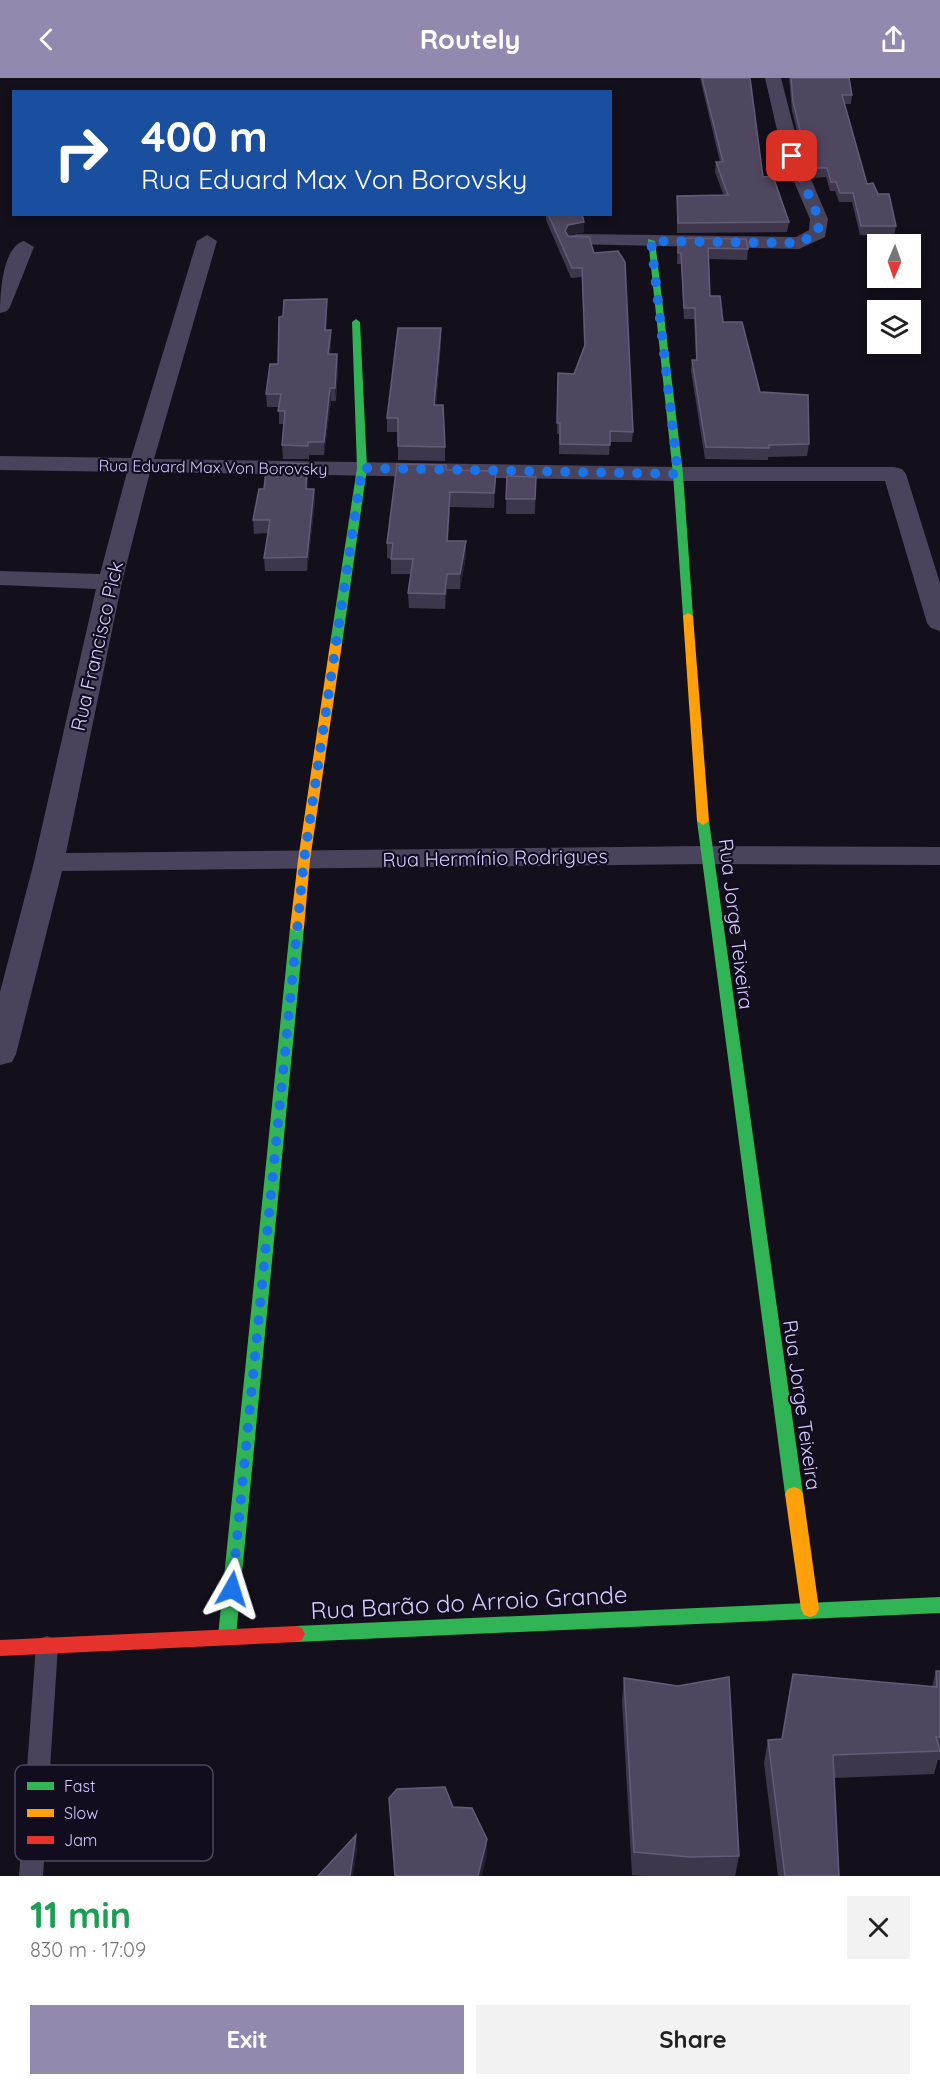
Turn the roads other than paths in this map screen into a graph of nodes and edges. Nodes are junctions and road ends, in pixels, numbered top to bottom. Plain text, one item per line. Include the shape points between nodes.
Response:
1 (773, 78) edge
2 (577, 240) edge
3 (207, 241) dead end
4 (651, 241) junction
5 (24, 247) dead end
6 (0, 307) edge
7 (356, 322) dead end
8 (0, 463) edge
9 (140, 466) junction
10 (362, 468) junction
11 (678, 474) junction
12 (0, 578) edge
13 (110, 582) junction
14 (940, 622) edge
15 (706, 855) junction
16 (940, 856) edge
17 (304, 860) junction
18 (49, 862) junction
19 (0, 1054) edge
20 (940, 1605) edge
21 (810, 1609) junction
22 (227, 1636) junction
23 (47, 1646) junction
24 (0, 1648) edge
25 (39, 1765) edge
26 (32, 1861) edge
27 (31, 1876) edge

1 - 4 street via 792,156 819,219 818,233 799,243
2 - 4 street
3 - 9 street, Rua Francisco Pick
4 - 11 street, Rua Jorge Teixeira
5 - 6 street
7 - 10 street
8 - 9 street, Rua Eduard Max Von Borovsky
9 - 10 street, Rua Eduard Max Von Borovsky
9 - 13 street, Rua Francisco Pick
10 - 11 street, Rua Eduard Max Von Borovsky
10 - 17 street
11 - 14 street, Rua Eduard Max Von Borovsky via 894,474
11 - 15 street, Rua Jorge Teixeira
12 - 13 street
13 - 18 street, Rua Francisco Pick
15 - 16 street, Rua Hermínio Rodrigues
15 - 17 street, Rua Hermínio Rodrigues
15 - 21 street, Rua Jorge Teixeira
17 - 18 street, Rua Hermínio Rodrigues
17 - 22 street
18 - 19 street, Rua Francisco Pick
20 - 21 street, Rua Barão do Arroio Grande
21 - 22 street, Rua Barão do Arroio Grande
22 - 23 street, Rua Barão do Arroio Grande
23 - 24 street, Rua Barão do Arroio Grande
23 - 25 lane
26 - 27 lane

